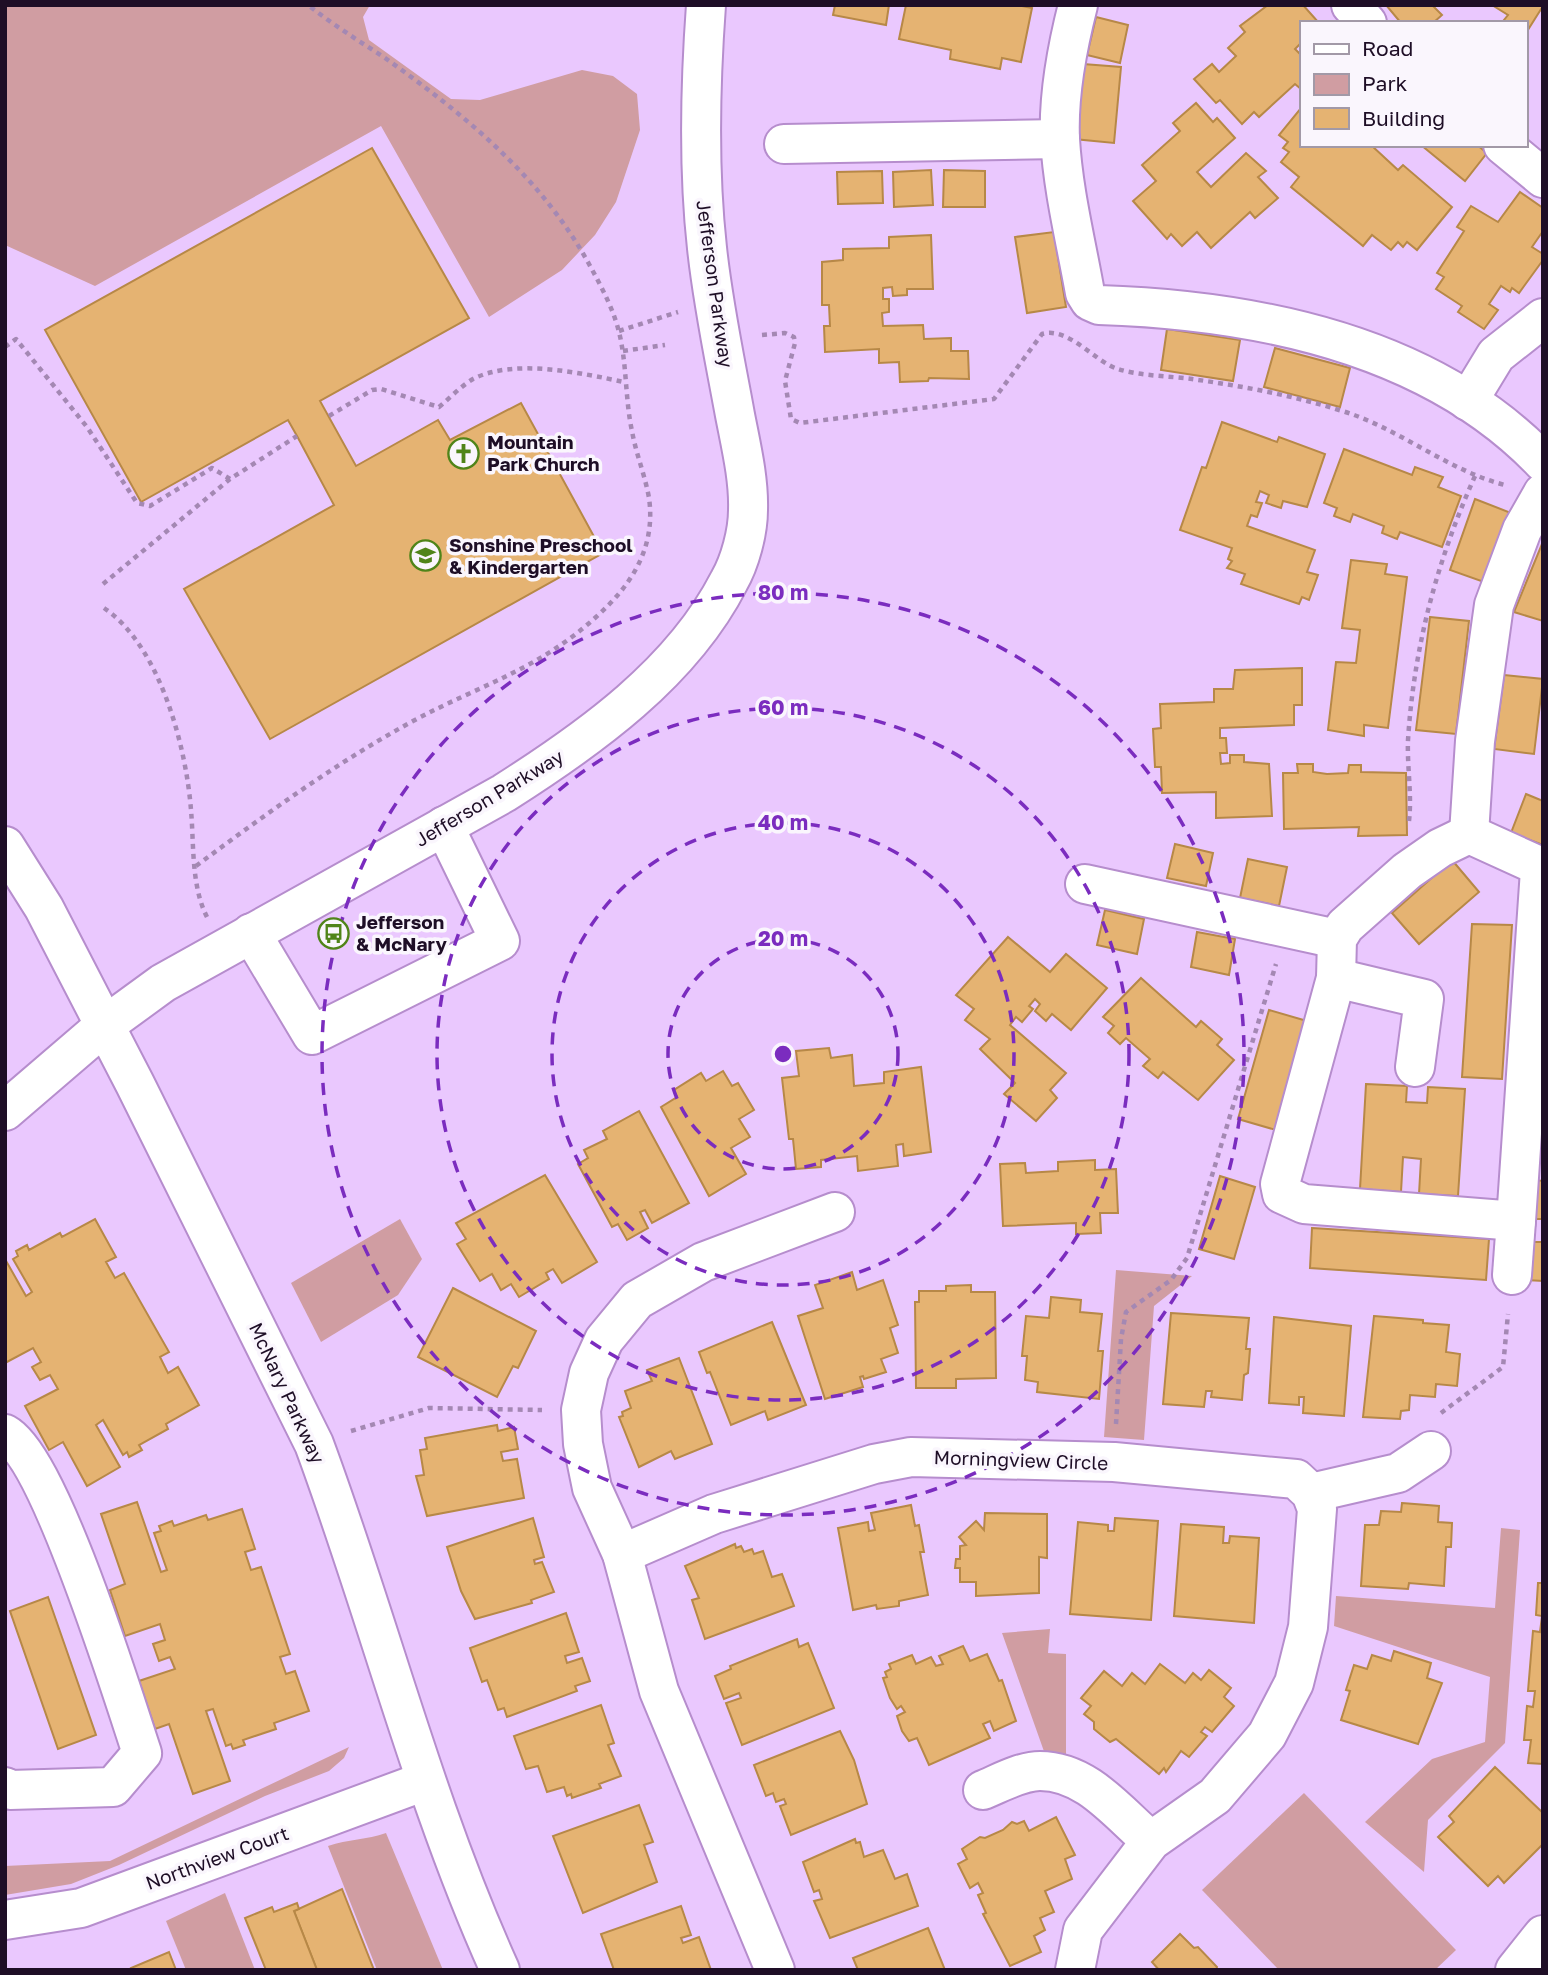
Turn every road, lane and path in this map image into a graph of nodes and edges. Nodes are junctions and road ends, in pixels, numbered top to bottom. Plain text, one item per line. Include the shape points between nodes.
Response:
1 (308, 5) edge
2 (706, 5) edge
3 (1078, 5) edge
4 (1351, 5) edge
5 (1365, 21) edge
6 (1060, 139) junction
7 (784, 144) dead end
8 (1505, 147) edge
9 (1543, 178) edge
10 (715, 305) junction
11 (1543, 318) edge
12 (619, 331) junction
13 (762, 335) dead end
14 (665, 345) dead end
15 (5, 347) edge
16 (622, 351) junction
17 (624, 382) junction
18 (1468, 401) junction
19 (329, 416) dead end
20 (297, 436) dead end
21 (1543, 462) edge
22 (1475, 475) junction
23 (230, 479) junction
24 (1527, 490) edge
25 (103, 584) dead end
26 (104, 607) dead end
27 (1409, 823) dead end
28 (444, 826) junction
29 (1469, 834) junction
30 (5, 846) edge
31 (196, 866) junction
32 (1085, 884) dead end
33 (1338, 939) junction
34 (238, 941) junction
35 (1283, 957) dead end
36 (1336, 978) junction
37 (104, 1026) junction
38 (1415, 1068) dead end
39 (5, 1111) edge
40 (835, 1212) dead end
41 (1516, 1221) junction
42 (1511, 1290) joint
43 (581, 1410) junction
44 (5, 1434) edge
45 (314, 1444) junction
46 (1431, 1451) joint
47 (1114, 1462) junction
48 (1311, 1493) junction
49 (622, 1554) junction
50 (425, 1781) junction
51 (5, 1787) edge
52 (983, 1790) dead end
53 (1151, 1841) junction
54 (5, 1920) edge
55 (1543, 1935) edge
56 (500, 1970) edge
57 (775, 1970) edge
58 (1075, 1970) edge
59 (1515, 1970) edge

1 - 12 path via 422,86 510,159 577,242 605,293
2 - 10 street, Jefferson Parkway via 700,166
3 - 6 street via 1062,90
4 - 5 street
6 - 7 street
6 - 18 street via 1066,194 1090,301 1204,312 1315,335 1413,369
8 - 9 street
10 - 12 path
10 - 28 street, Jefferson Parkway via 742,449 748,509 730,581 681,648 599,728 553,762
11 - 18 street via 1496,355
12 - 16 path
13 - 22 path via 785,332 795,339 785,388 791,419 800,423 994,399 1047,332 1071,340 1118,369 1226,384 1340,410 1411,440
14 - 16 path
15 - 23 path via 16,339 87,427 137,503 150,506 212,468
16 - 17 path
17 - 19 path via 561,372 498,370 470,381 439,407 381,389
17 - 31 path via 649,496 649,522 643,559 614,600 578,633 524,670 370,746 293,794
18 - 21 street
20 - 23 path
22 - 24 path
22 - 27 path via 1446,545 1423,623 1408,741
23 - 25 path
24 - 29 street via 1522,530 1493,605 1475,741
26 - 31 path via 128,627 140,646 169,711 190,788
28 - 34 street, Jefferson Parkway
28 - 34 street via 500,941 312,1035
29 - 33 street via 1407,871 1345,926
29 - 41 street via 1540,870
30 - 37 street, McNary Parkway via 44,908
31 - 34 path via 205,913
32 - 33 street
33 - 36 street
34 - 37 street, Jefferson Parkway via 163,983
35 - 47 path via 1275,967 1187,1258 1171,1280 1126,1312
36 - 38 street via 1424,999
36 - 41 street via 1282,1172 1282,1194 1304,1204
37 - 39 street, Jefferson Parkway
37 - 45 street, McNary Parkway
40 - 43 street via 704,1262 637,1300 604,1340 589,1373
41 - 42 street
42 - 46 path via 1503,1367 1439,1415
43 - 45 path via 429,1408
43 - 49 street via 592,1488
44 - 51 street via 15,1439 36,1473 79,1568 142,1753 113,1787
45 - 50 street, McNary Parkway
46 - 48 street via 1398,1474
47 - 48 street, Morningview Circle via 1296,1479
47 - 49 street, Morningview Circle via 911,1457 874,1464 714,1514
48 - 53 street via 1317,1509 1308,1628 1294,1683 1267,1735 1215,1796
49 - 57 street via 659,1691
50 - 54 street, Northview Court via 81,1908
50 - 56 street, McNary Parkway
52 - 53 street via 1038,1771 1068,1776 1087,1784
53 - 58 street via 1083,1930
55 - 59 street

